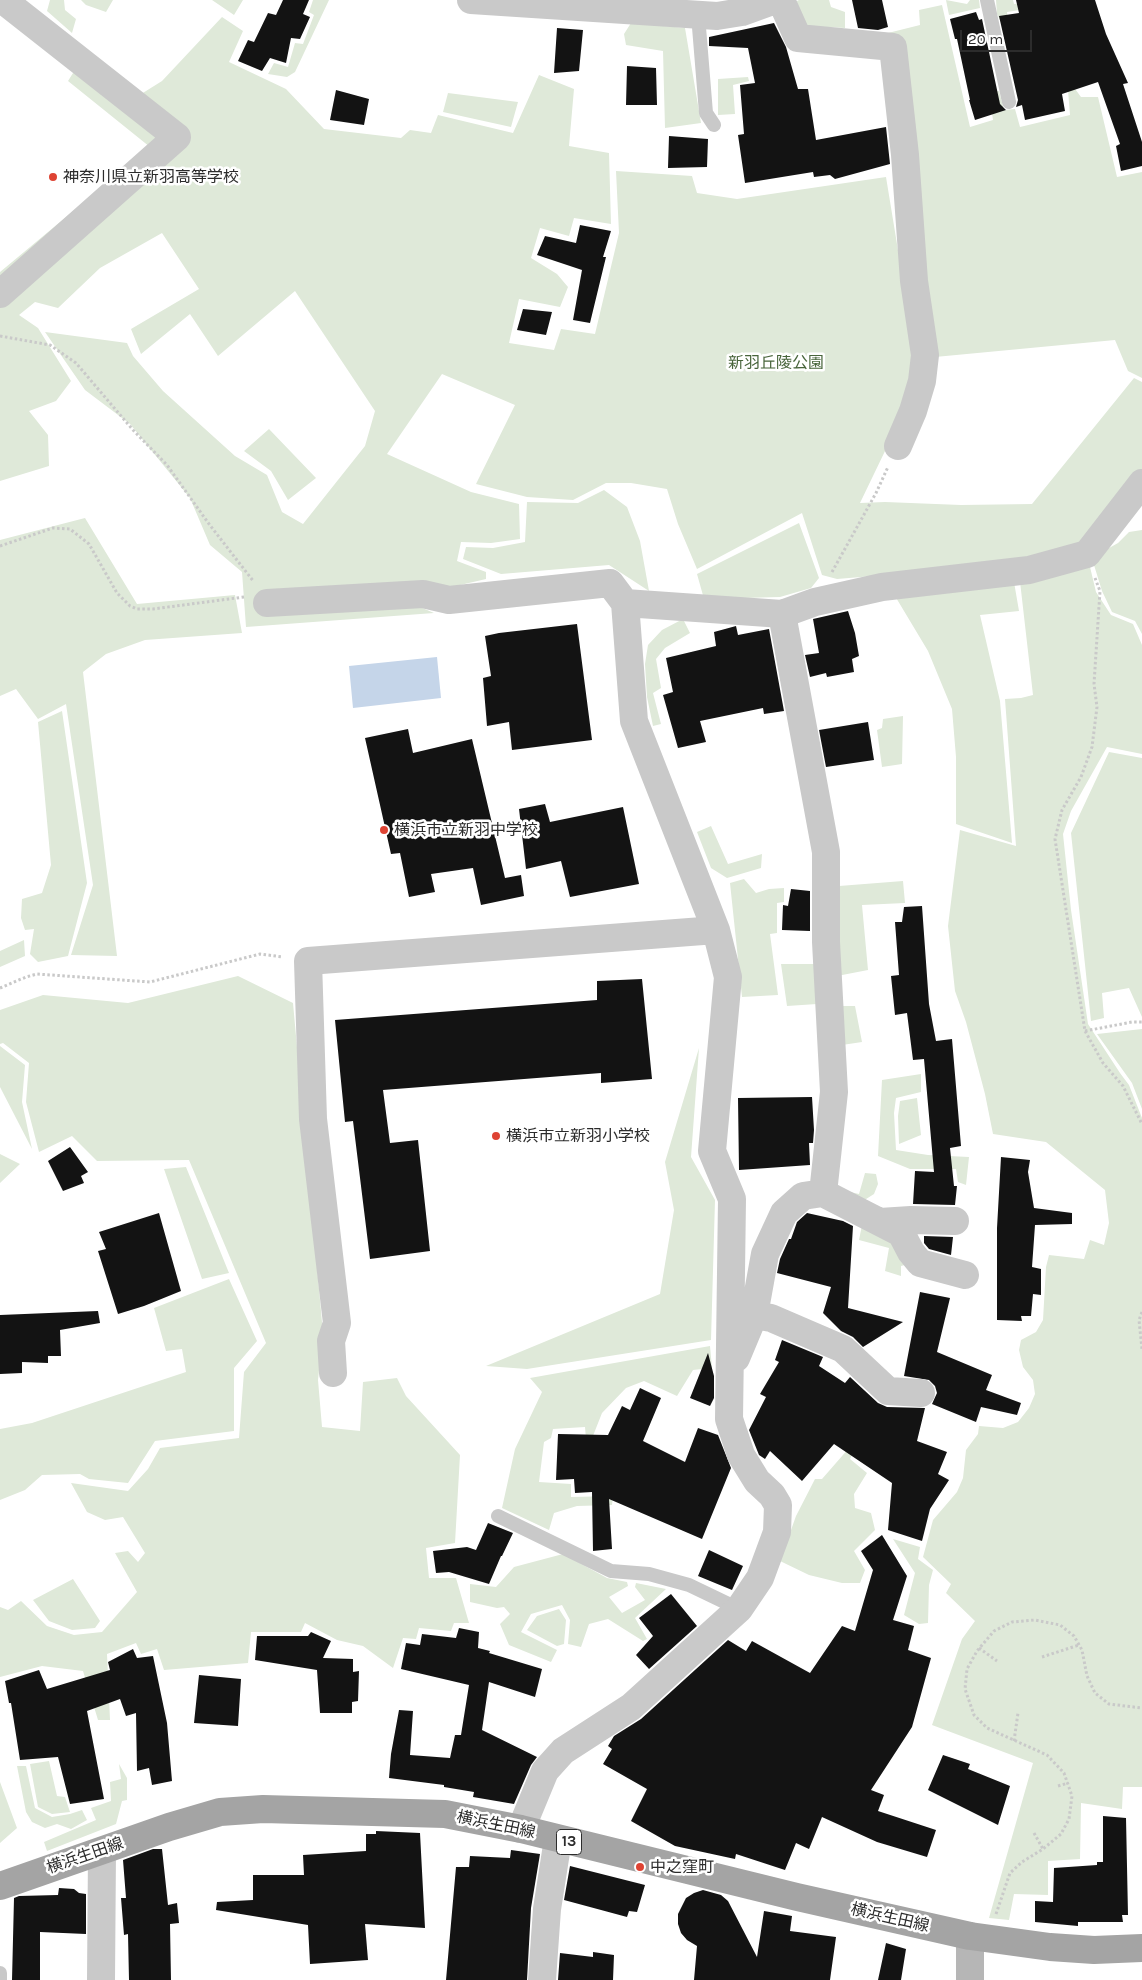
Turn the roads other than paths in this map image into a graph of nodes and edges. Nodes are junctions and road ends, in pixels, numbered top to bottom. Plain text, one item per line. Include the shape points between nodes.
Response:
1 (3, 0) edge
2 (471, 0) edge
3 (775, 0) edge
4 (781, 0) edge
5 (987, 0) edge
6 (698, 15) junction
7 (1009, 102) dead end
8 (714, 125) dead end
9 (0, 294) edge
10 (898, 446) road end
11 (1142, 483) edge
12 (265, 599) road end
13 (625, 603) junction
14 (782, 614) junction
15 (716, 930) junction
16 (823, 1193) junction
17 (955, 1221) dead end
18 (880, 1222) junction
19 (964, 1275) dead end
20 (754, 1315) junction
21 (731, 1369) junction
22 (333, 1373) dead end
23 (921, 1393) dead end
24 (498, 1516) dead end
25 (739, 1609) junction
26 (521, 1829) junction
27 (558, 1839) junction
28 (102, 1851) junction
29 (0, 1886) edge
30 (979, 1937) junction
31 (1142, 1948) edge
32 (0, 1973) edge
33 (0, 1980) edge
34 (101, 1980) edge
35 (542, 1980) edge
36 (970, 1980) edge

1 - 9 street via 177,137
2 - 6 street
3 - 6 street via 742,12
4 - 10 street via 798,38 893,47 914,281 925,355 922,381
5 - 7 lane
6 - 8 lane via 706,113
11 - 14 street via 1087,554 1029,570 882,587 816,602
12 - 13 street via 423,594 449,600 610,582
13 - 14 street
13 - 15 street via 634,721
14 - 16 street via 826,852 826,942 834,1092
15 - 21 street via 728,977 712,1151 732,1199
15 - 22 street via 308,961 313,1119 337,1324 331,1341
16 - 18 street
16 - 20 street via 804,1196 784,1213 766,1254
17 - 18 street
18 - 19 street via 901,1233 920,1263
20 - 21 street
20 - 23 street via 772,1318 843,1349 888,1391
21 - 25 street via 729,1419 740,1455 778,1505 777,1532 760,1578
24 - 25 lane via 611,1571 649,1574 688,1585
25 - 26 street via 631,1707 563,1751 545,1771
26 - 27 main road, 横浜生田線 / 13
26 - 28 main road, 横浜生田線 / 13 via 445,1814 263,1809 220,1812
27 - 30 main road, 横浜生田線 / 13
27 - 35 street via 547,1909
28 - 29 main road, 横浜生田線 / 13
28 - 34 street
30 - 31 main road, 横浜生田線 / 13 via 1094,1950
30 - 36 street
32 - 33 lane

